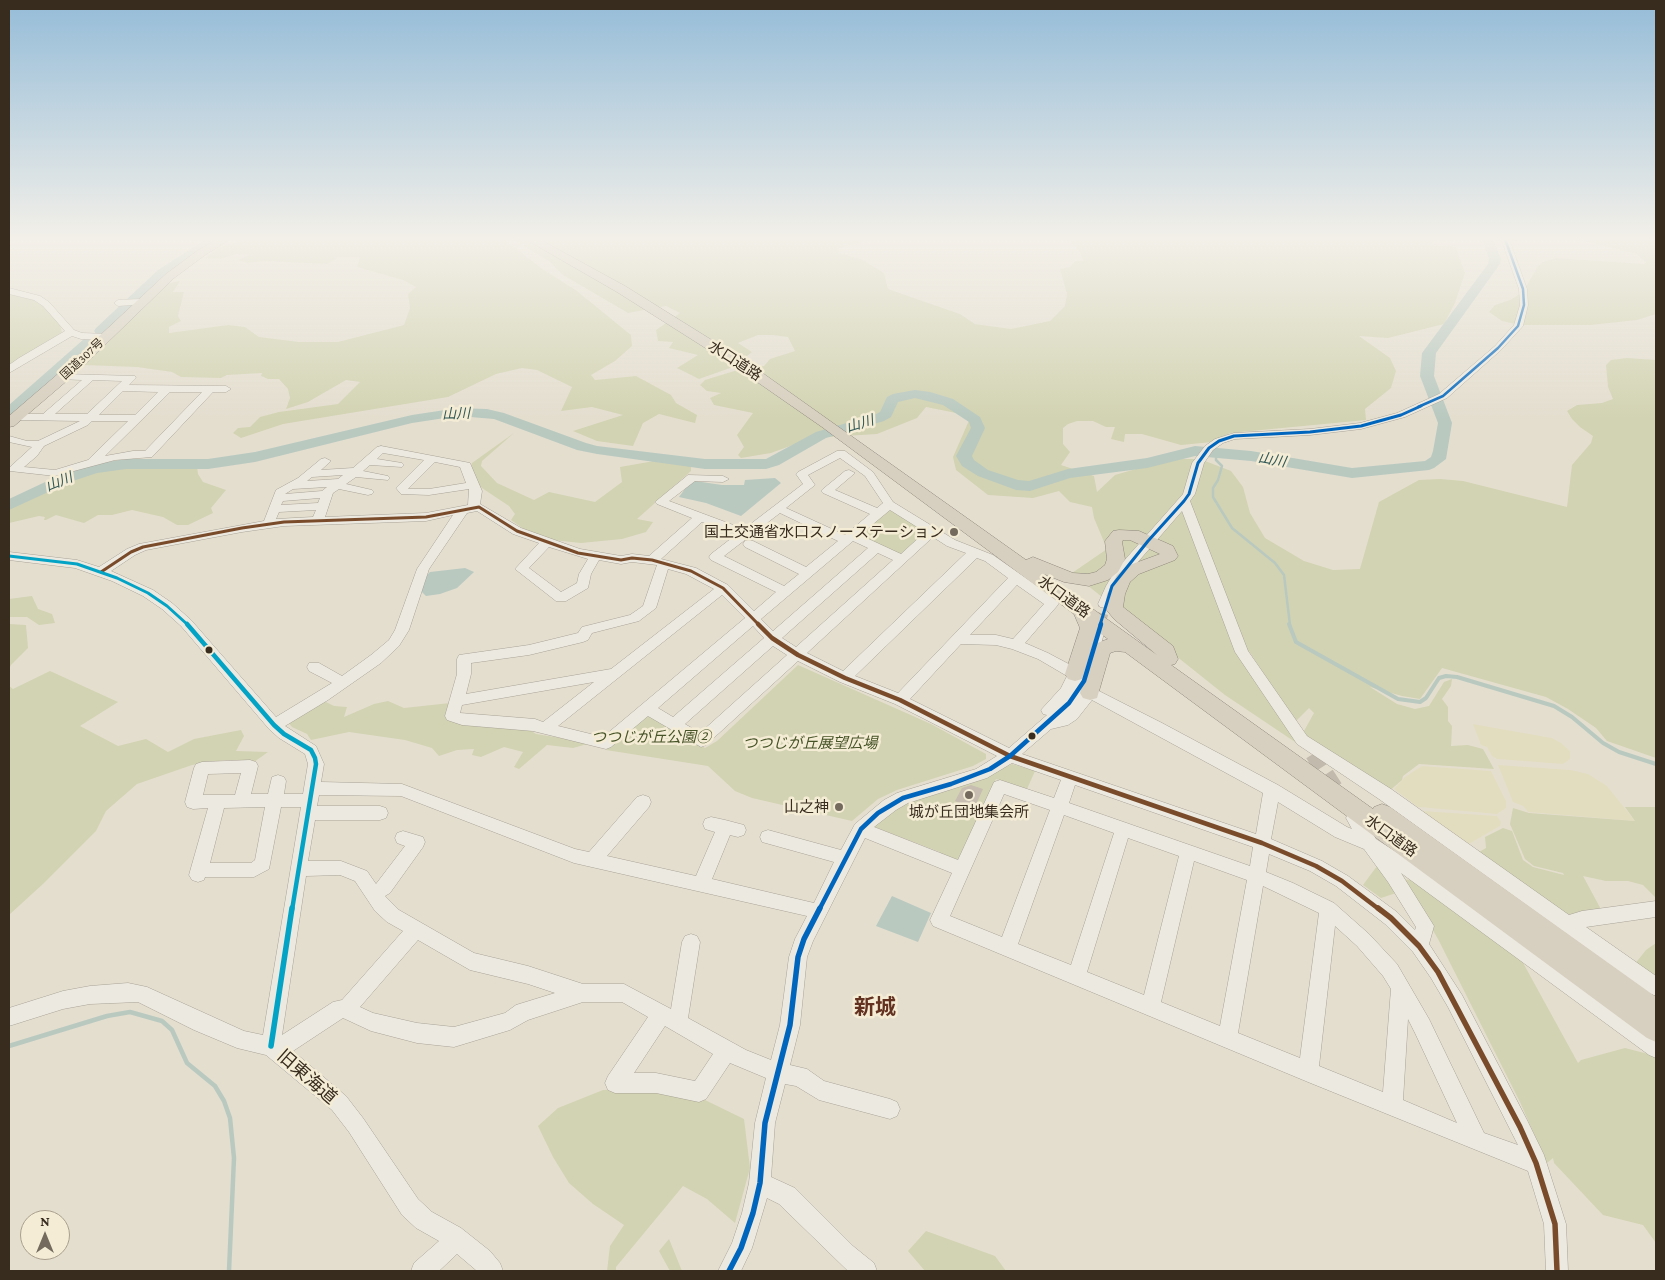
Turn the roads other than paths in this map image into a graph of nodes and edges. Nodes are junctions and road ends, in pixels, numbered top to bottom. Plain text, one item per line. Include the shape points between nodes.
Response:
1 (39, 299) edge
2 (135, 299) edge
3 (635, 299) edge
4 (1524, 299) edge
5 (71, 332) junction
6 (106, 337) junction
7 (9, 370) edge
8 (63, 377) junction
9 (90, 378) junction
10 (120, 388) junction
11 (167, 389) junction
12 (210, 389) junction
13 (226, 389) dead end
14 (46, 418) junction
15 (89, 418) junction
16 (137, 418) junction
17 (13, 420) edge
18 (853, 438) junction
19 (9, 439) edge
20 (40, 444) junction
21 (432, 459) junction
22 (369, 460) junction
23 (325, 461) dead end
24 (93, 462) junction
25 (398, 466) dead end
26 (355, 472) junction
27 (850, 473) dead end
28 (310, 474) junction
29 (384, 478) dead end
30 (723, 479) dead end
31 (339, 484) junction
32 (290, 486) junction
33 (474, 486) junction
34 (368, 492) dead end
35 (325, 500) junction
36 (1184, 501) junction
37 (276, 504) junction
38 (889, 504) junction
39 (468, 509) junction
40 (786, 512) dead end
41 (879, 513) junction
42 (700, 517) junction
43 (318, 521) junction
44 (269, 523) junction
45 (933, 531) junction
46 (850, 538) junction
47 (746, 539) junction
48 (1148, 541) junction
49 (547, 542) junction
50 (876, 548) junction
51 (975, 552) junction
52 (9, 556) edge
53 (595, 557) junction
54 (902, 559) junction
55 (658, 561) junction
56 (1033, 562) junction
57 (101, 572) junction
58 (808, 573) junction
59 (1016, 578) junction
60 (723, 588) junction
61 (786, 592) junction
62 (1105, 604) tunnel mouth
63 (1082, 611) junction
64 (753, 619) junction
65 (1098, 629) tunnel mouth
66 (772, 638) junction
67 (957, 639) junction
68 (1016, 645) junction
69 (1131, 646) junction
70 (798, 655) junction
71 (1168, 659) junction
72 (314, 667) dead end
73 (614, 673) junction
74 (1075, 674) junction
75 (845, 678) junction
76 (342, 682) junction
77 (1090, 693) junction
78 (900, 700) junction
79 (457, 701) junction
80 (647, 708) junction
81 (274, 725) junction
82 (674, 725) junction
83 (1043, 725) junction
84 (544, 729) junction
85 (1010, 756) junction
86 (1070, 778) junction
87 (278, 781) dead end
88 (1272, 790) junction
89 (242, 800) junction
90 (275, 800) junction
91 (311, 800) junction
92 (218, 802) junction
93 (642, 802) dead end
94 (1060, 806) junction
95 (380, 813) dead end
96 (1354, 818) dead end
97 (725, 827) dead end
98 (861, 829) junction
99 (1123, 829) junction
100 (403, 838) dead end
101 (768, 838) dead end
102 (1262, 843) junction
103 (1370, 844) junction
104 (1188, 852) junction
105 (845, 858) junction
106 (593, 860) junction
107 (300, 869) junction
108 (962, 869) junction
109 (1256, 876) junction
110 (701, 884) junction
111 (374, 894) junction
112 (1328, 909) junction
113 (1656, 909) edge
114 (818, 912) junction
115 (416, 929) junction
116 (1568, 929) junction
117 (691, 942) dead end
118 (1419, 946) junction
119 (1006, 948) junction
120 (1076, 977) junction
121 (1656, 987) edge
122 (1400, 990) junction
123 (583, 993) junction
124 (1150, 1007) junction
125 (347, 1008) junction
126 (1656, 1012) edge
127 (9, 1017) edge
128 (670, 1018) junction
129 (1656, 1029) edge
130 (1226, 1039) junction
131 (274, 1048) junction
132 (1656, 1048) edge
133 (727, 1051) junction
134 (1308, 1072) junction
135 (778, 1073) junction
136 (1392, 1106) junction
137 (890, 1109) dead end
138 (1477, 1141) junction
139 (1536, 1163) junction
140 (760, 1183) junction
141 (456, 1239) junction
142 (422, 1271) edge
143 (492, 1271) edge
144 (729, 1271) edge
145 (866, 1271) edge
146 (1557, 1271) edge

1 - 5 street
2 - 6 highway, 国道307号
3 - 18 highway, 水口道路
4 - 36 street via 1522,318 1512,334 1443,396 1401,416 1361,426 1234,436 1219,440 1206,452 1194,476 1190,494
5 - 6 street via 81,336
5 - 7 street
6 - 8 highway, 国道307号
8 - 9 street
8 - 17 highway, 国道307号
9 - 10 street via 131,378
9 - 14 street
10 - 11 street
10 - 15 street
11 - 12 street
11 - 16 street
12 - 13 street
12 - 24 street via 148,455 132,454
14 - 15 street
14 - 17 street
15 - 16 street
15 - 20 street
16 - 24 street
18 - 56 highway, 水口道路
18 - 63 highway, 水口道路
19 - 20 street
20 - 24 street via 14,469 55,473
21 - 22 street via 382,449
21 - 33 street via 466,465
21 - 33 street via 402,488 405,492
22 - 25 street
22 - 26 street
23 - 28 street
26 - 28 street
26 - 29 street
26 - 31 street
27 - 41 street via 827,491
28 - 32 street
30 - 42 street via 692,476 661,502
31 - 32 street
31 - 34 street
31 - 35 street
32 - 37 street via 280,492
33 - 39 street via 476,491
35 - 37 street
35 - 43 street
36 - 48 street
36 - 116 street via 1242,652 1302,740 1312,750 1385,794
37 - 44 street
38 - 41 street
38 - 45 street
38 - 47 street via 869,474 840,453 802,474 809,485
39 - 43 street via 426,517
39 - 49 street via 479,507 517,531
39 - 76 street via 423,568 399,637 376,659
40 - 46 street
41 - 46 street
42 - 47 street
42 - 55 street
43 - 44 street
44 - 57 street via 143,547
45 - 51 street
45 - 54 street
46 - 50 street
46 - 58 street
47 - 58 street
47 - 61 street via 715,557
48 - 56 highway via 1130,534 1117,536 1113,541 1114,564 1108,572 1095,579 1070,578
48 - 62 street via 1116,579
48 - 71 highway via 1163,547 1169,556 1128,574 1118,586 1114,608 1166,652
49 - 53 street
49 - 53 street via 521,568 561,598 583,585 584,574
50 - 54 street
50 - 66 street
51 - 59 street
51 - 75 street
52 - 57 street, 旧東海道 via 76,564
53 - 55 street
54 - 70 street
55 - 60 street via 691,571
55 - 79 street via 649,608 634,618 587,630 583,637 529,650 464,659
56 - 71 highway, 水口道路
57 - 81 street, 旧東海道 via 148,593 174,612
58 - 61 street
59 - 67 street
59 - 68 street via 1052,603
60 - 64 street
60 - 73 street
61 - 64 street
63 - 69 highway, 水口道路
63 - 74 highway via 1089,628
64 - 66 street
64 - 80 street
65 - 83 street via 1088,668 1076,695
66 - 70 street
66 - 82 street
67 - 68 street via 996,640
67 - 78 street
68 - 74 street
69 - 77 highway via 1114,644 1102,649
69 - 129 highway, 水口道路
70 - 75 street
70 - 82 street via 701,742
71 - 126 highway, 水口道路
72 - 76 street
73 - 79 street
73 - 84 street
74 - 83 street via 1066,691 1046,711
75 - 78 street
76 - 81 street
77 - 83 street via 1072,715 1063,721
77 - 88 street
78 - 85 street
79 - 84 street via 452,716 535,725
80 - 82 street
80 - 84 street via 606,743
81 - 91 street, 旧東海道 via 311,750 315,758
83 - 85 street
85 - 86 street
85 - 98 street via 981,774 903,798 878,813
86 - 94 street
86 - 102 street
87 - 90 street
88 - 102 street
88 - 103 street via 1341,832
89 - 90 street
89 - 92 street
89 - 92 street via 250,766 202,768 193,802
90 - 91 street
90 - 92 street via 263,864 254,870 199,872
91 - 95 street
91 - 106 street via 402,790 574,856
91 - 107 street, 旧東海道
93 - 106 street
94 - 99 street
94 - 108 street via 1000,786
94 - 119 street
96 - 103 street
97 - 110 street
98 - 105 street
98 - 108 street
99 - 104 street
99 - 120 street
100 - 111 street via 417,842 384,888
101 - 105 street
102 - 109 street
102 - 118 street via 1342,881 1390,918
103 - 118 street via 1425,926
103 - 132 street via 1544,960
104 - 109 street
104 - 124 street
105 - 114 street
106 - 110 street
107 - 111 street via 341,868 354,872
107 - 131 street, 旧東海道 via 276,1004
108 - 119 street via 939,920
109 - 112 street
109 - 130 street
110 - 114 street
111 - 115 street via 385,910
112 - 122 street via 1376,954 1390,970
112 - 134 street
113 - 116 street via 1582,919
114 - 135 street via 798,957 790,1025
115 - 123 street via 470,961
115 - 125 street
116 - 121 street
117 - 128 street
118 - 139 street via 1455,1001
119 - 120 street
120 - 124 street
122 - 136 street
122 - 138 street via 1422,1026
123 - 125 street via 524,1012 510,1021 454,1037 417,1033 371,1022
123 - 128 street via 624,994
124 - 130 street
125 - 131 street
127 - 131 street via 63,1000 113,992 134,993 148,996 201,1024 244,1041
128 - 133 street
128 - 133 street via 615,1083 656,1083 699,1092
130 - 134 street
131 - 141 street, 旧東海道 via 339,1103 410,1207 424,1220
133 - 135 street
134 - 136 street
135 - 137 street via 800,1076 819,1090
135 - 140 street via 764,1122
136 - 138 street
138 - 139 street
139 - 146 street via 1554,1224
140 - 144 street via 754,1213
140 - 145 street via 787,1196
141 - 142 street
141 - 143 street, 旧東海道

